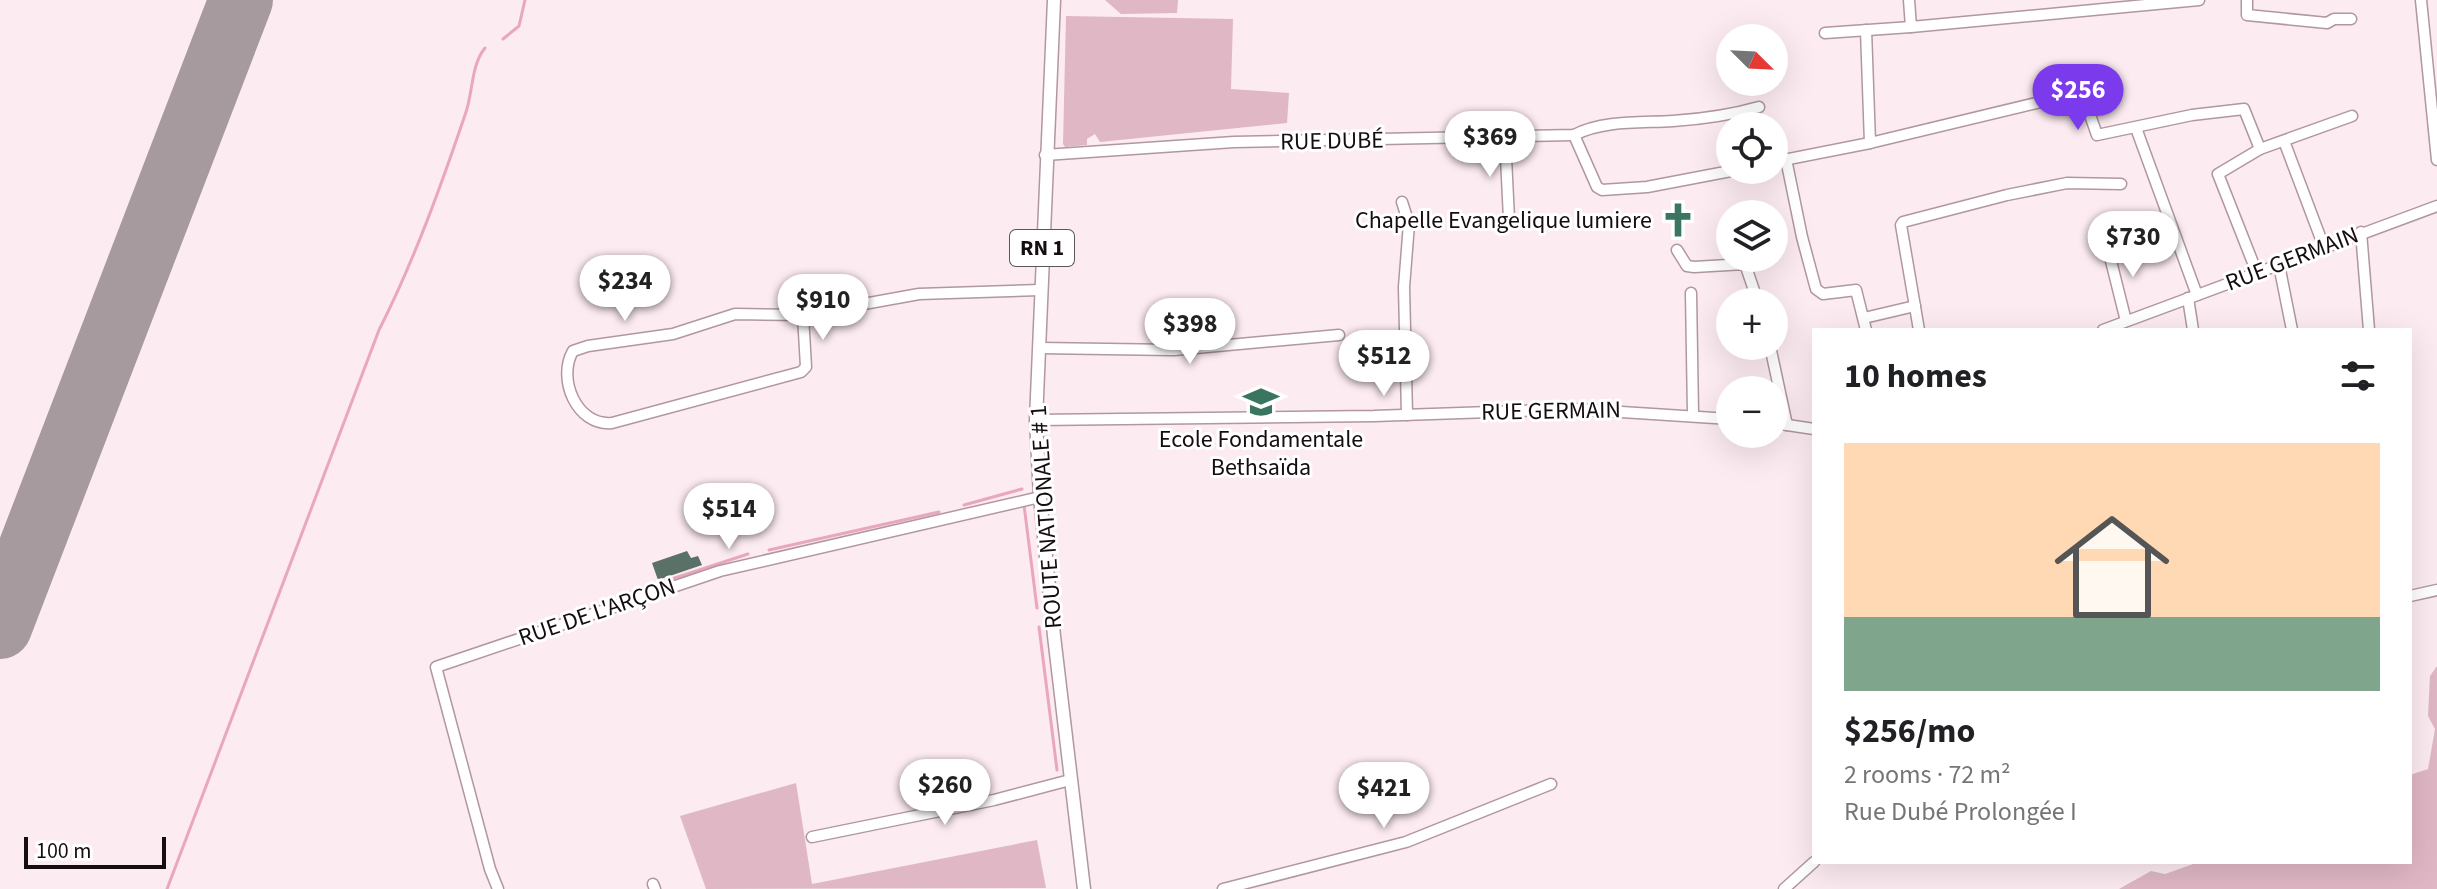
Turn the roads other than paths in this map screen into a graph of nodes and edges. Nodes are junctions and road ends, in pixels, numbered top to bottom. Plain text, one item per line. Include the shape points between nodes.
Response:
1 (1054, 0) edge
2 (1909, 0) edge
3 (2199, 0) edge
4 (2247, 0) edge
5 (2421, 0) edge
6 (2351, 19) dead end
7 (1911, 27) junction
8 (1866, 30) junction
9 (1825, 33) dead end
10 (1759, 107) dead end
11 (2434, 112) edge
12 (2352, 116) dead end
13 (2136, 128) junction
14 (1574, 135) junction
15 (1505, 137) junction
16 (2284, 141) junction
17 (1870, 143) junction
18 (2260, 149) junction
19 (1045, 155) junction
20 (1788, 159) edge
21 (2437, 160) edge
22 (1788, 169) edge
23 (1716, 174) edge
24 (2121, 184) dead end
25 (1402, 202) dead end
26 (2437, 206) edge
27 (1509, 219) dead end
28 (2361, 232) junction
29 (2107, 245) dead end
30 (2324, 247) junction
31 (1677, 250) dead end
32 (2279, 265) junction
33 (2257, 273) junction
34 (1753, 288) edge
35 (1040, 290) junction
36 (1691, 293) dead end
37 (2192, 297) junction
38 (1915, 306) junction
39 (803, 315) junction
40 (1864, 318) junction
41 (2126, 321) junction
42 (1866, 328) edge
43 (1919, 328) edge
44 (2111, 328) edge
45 (2193, 328) edge
46 (2292, 328) edge
47 (2369, 328) edge
48 (1339, 335) dead end
49 (1039, 348) junction
50 (1693, 414) junction
51 (1407, 415) junction
52 (1716, 417) edge
53 (1036, 420) junction
54 (1788, 425) edge
55 (1812, 429) edge
56 (1040, 497) junction
57 (2437, 590) edge
58 (2412, 596) edge
59 (1070, 780) junction
60 (1551, 784) dead end
61 (812, 837) dead end
62 (1812, 864) edge
63 (498, 889) edge
64 (1084, 889) edge
65 (1223, 889) edge
66 (1784, 889) edge

1 - 19 main road, ROUTE NATIONALE # 1 / RN 1
2 - 7 street
3 - 7 street
4 - 6 street via 2247,15 2327,23
5 - 11 street
7 - 8 street
8 - 9 street
8 - 17 street
10 - 14 street, RUE DUBÉ via 1725,117 1648,120
11 - 21 street
12 - 16 street
13 - 17 street via 2097,135 2082,92
13 - 18 street via 2244,109
13 - 37 street
14 - 15 street, RUE DUBÉ
14 - 23 street via 1602,190
15 - 19 street, RUE DUBÉ via 1234,142
15 - 27 street
16 - 18 street
16 - 30 street
17 - 20 street
18 - 33 street via 2218,174
19 - 35 main road, ROUTE NATIONALE # 1 / RN 1
22 - 40 street via 1816,289 1823,294 1860,294
24 - 38 street via 2067,183 1903,222
25 - 51 street via 1409,224 1404,287
26 - 28 street, RUE GERMAIN
28 - 30 street, RUE GERMAIN
28 - 47 street
29 - 41 street
30 - 32 street, RUE GERMAIN
31 - 34 street via 1687,266 1745,264
32 - 33 street, RUE GERMAIN
32 - 46 street
33 - 37 street, RUE GERMAIN
35 - 39 street via 919,294
35 - 49 main road, ROUTE NATIONALE # 1 / RN 1
36 - 50 street
37 - 41 street, RUE GERMAIN
37 - 45 street
38 - 40 street
38 - 43 street
39 - 39 street via 735,314 673,334 588,346 573,351 568,360 571,390 587,418 600,424 801,372 808,359
40 - 42 street
41 - 44 street, RUE GERMAIN
48 - 49 street via 1174,350
49 - 53 main road, ROUTE NATIONALE # 1 / RN 1
50 - 51 street, RUE GERMAIN via 1575,409
50 - 52 street, RUE GERMAIN
51 - 53 street, RUE GERMAIN
53 - 56 main road, ROUTE NATIONALE # 1 / RN 1
54 - 55 street
56 - 59 main road, ROUTE NATIONALE # 1 / RN 1
56 - 63 street, RUE DE L'ARÇON via 720,571 436,667
57 - 58 street
59 - 61 street
59 - 64 main road, ROUTE NATIONALE # 1 / RN 1
60 - 65 street via 1406,842
62 - 66 street

